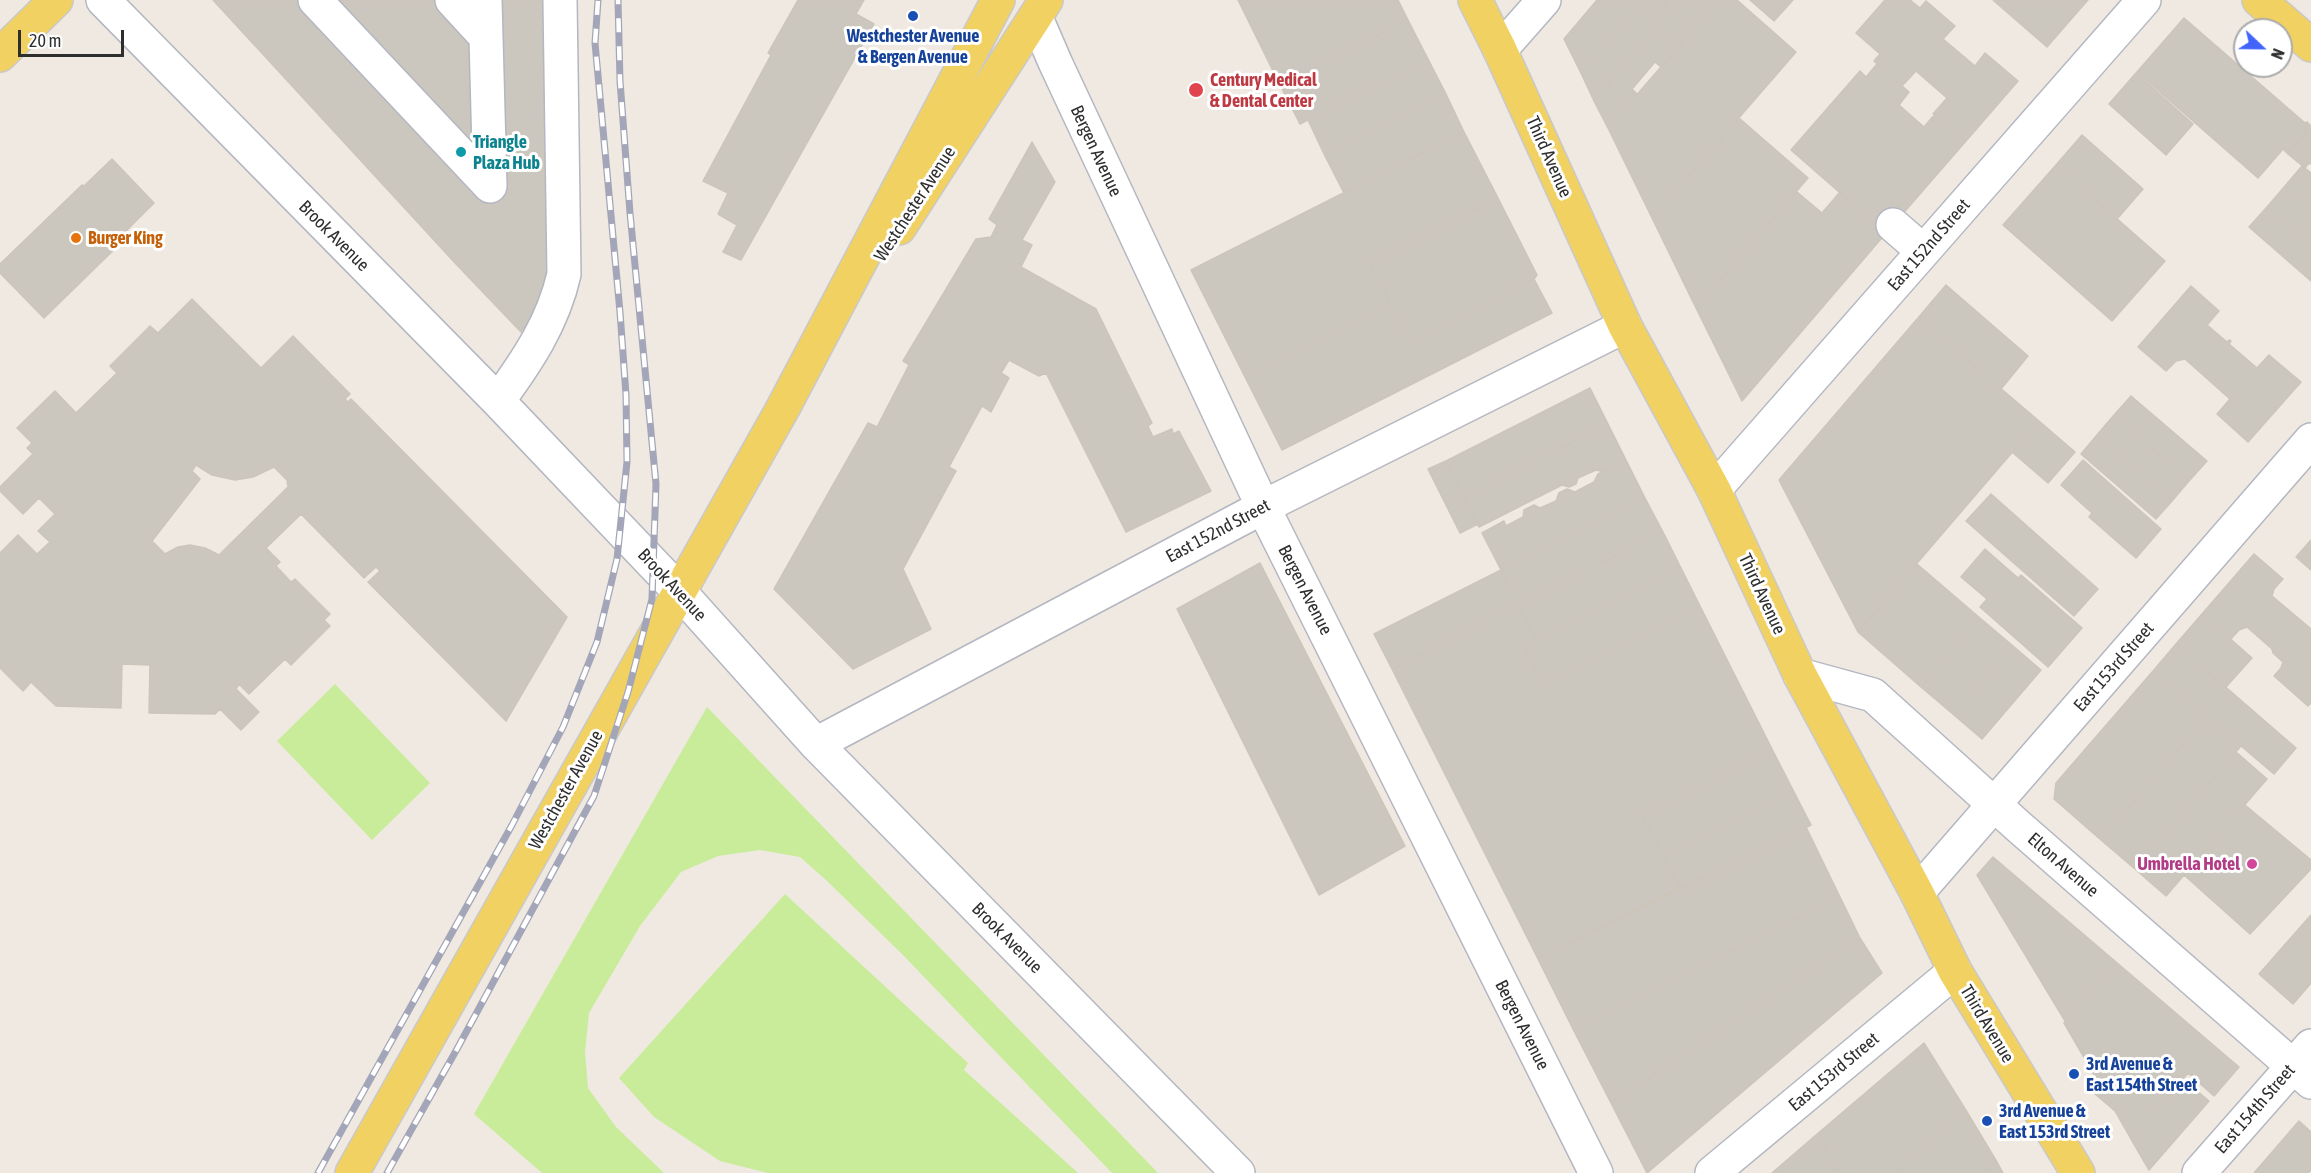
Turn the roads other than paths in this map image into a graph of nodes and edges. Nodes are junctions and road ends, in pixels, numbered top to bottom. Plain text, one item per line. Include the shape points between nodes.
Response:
1 (56, 0) edge
2 (103, 0) edge
3 (315, 0) edge
4 (452, 0) edge
5 (485, 0) edge
6 (560, 0) edge
7 (998, 0) edge
8 (1474, 0) edge
9 (1544, 0) edge
10 (2144, 0) edge
11 (2259, 0) edge
12 (1038, 6) edge
13 (486, 37) junction
14 (2311, 45) edge
15 (1500, 50) junction
16 (0, 55) edge
17 (1893, 225) dead end
18 (1923, 251) junction
19 (1625, 326) junction
20 (498, 401) junction
21 (783, 408) junction
22 (2311, 440) edge
23 (1714, 490) junction
24 (1263, 507) junction
25 (678, 590) junction
26 (1800, 675) junction
27 (816, 744) junction
28 (1994, 804) junction
29 (1917, 893) junction
30 (1955, 971) junction
31 (2305, 1065) edge
32 (352, 1173) edge
33 (1238, 1173) edge
34 (1596, 1173) edge
35 (1712, 1173) edge
36 (2078, 1173) edge
37 (2199, 1173) edge

1 - 16 main road
2 - 20 street, Brook Avenue
3 - 13 street via 490,186
4 - 13 street
5 - 13 street
6 - 20 street via 564,274 548,324 528,361
7 - 21 main road, Westchester Avenue
8 - 15 main road, Third Avenue
9 - 15 street
10 - 18 street, East 152nd Street
11 - 14 main road
12 - 21 main road, Westchester Avenue
12 - 24 street, Bergen Avenue via 1054,62
15 - 19 main road, Third Avenue
17 - 18 street
18 - 23 street, East 152nd Street
19 - 23 main road, Third Avenue
19 - 24 street, East 152nd Street
20 - 25 street, Brook Avenue
21 - 25 main road, Westchester Avenue
22 - 28 street, East 153rd Street
23 - 26 main road, Third Avenue
24 - 27 street, East 152nd Street
24 - 34 street, Bergen Avenue
25 - 27 street, Brook Avenue
25 - 32 main road, Westchester Avenue
26 - 28 street, Elton Avenue via 1873,694
26 - 29 main road, Third Avenue
27 - 33 street, Brook Avenue
28 - 29 street, East 153rd Street
28 - 31 street, Elton Avenue
29 - 30 main road, Third Avenue
30 - 35 street, East 153rd Street
30 - 36 main road, Third Avenue
31 - 37 street, East 154th Street

